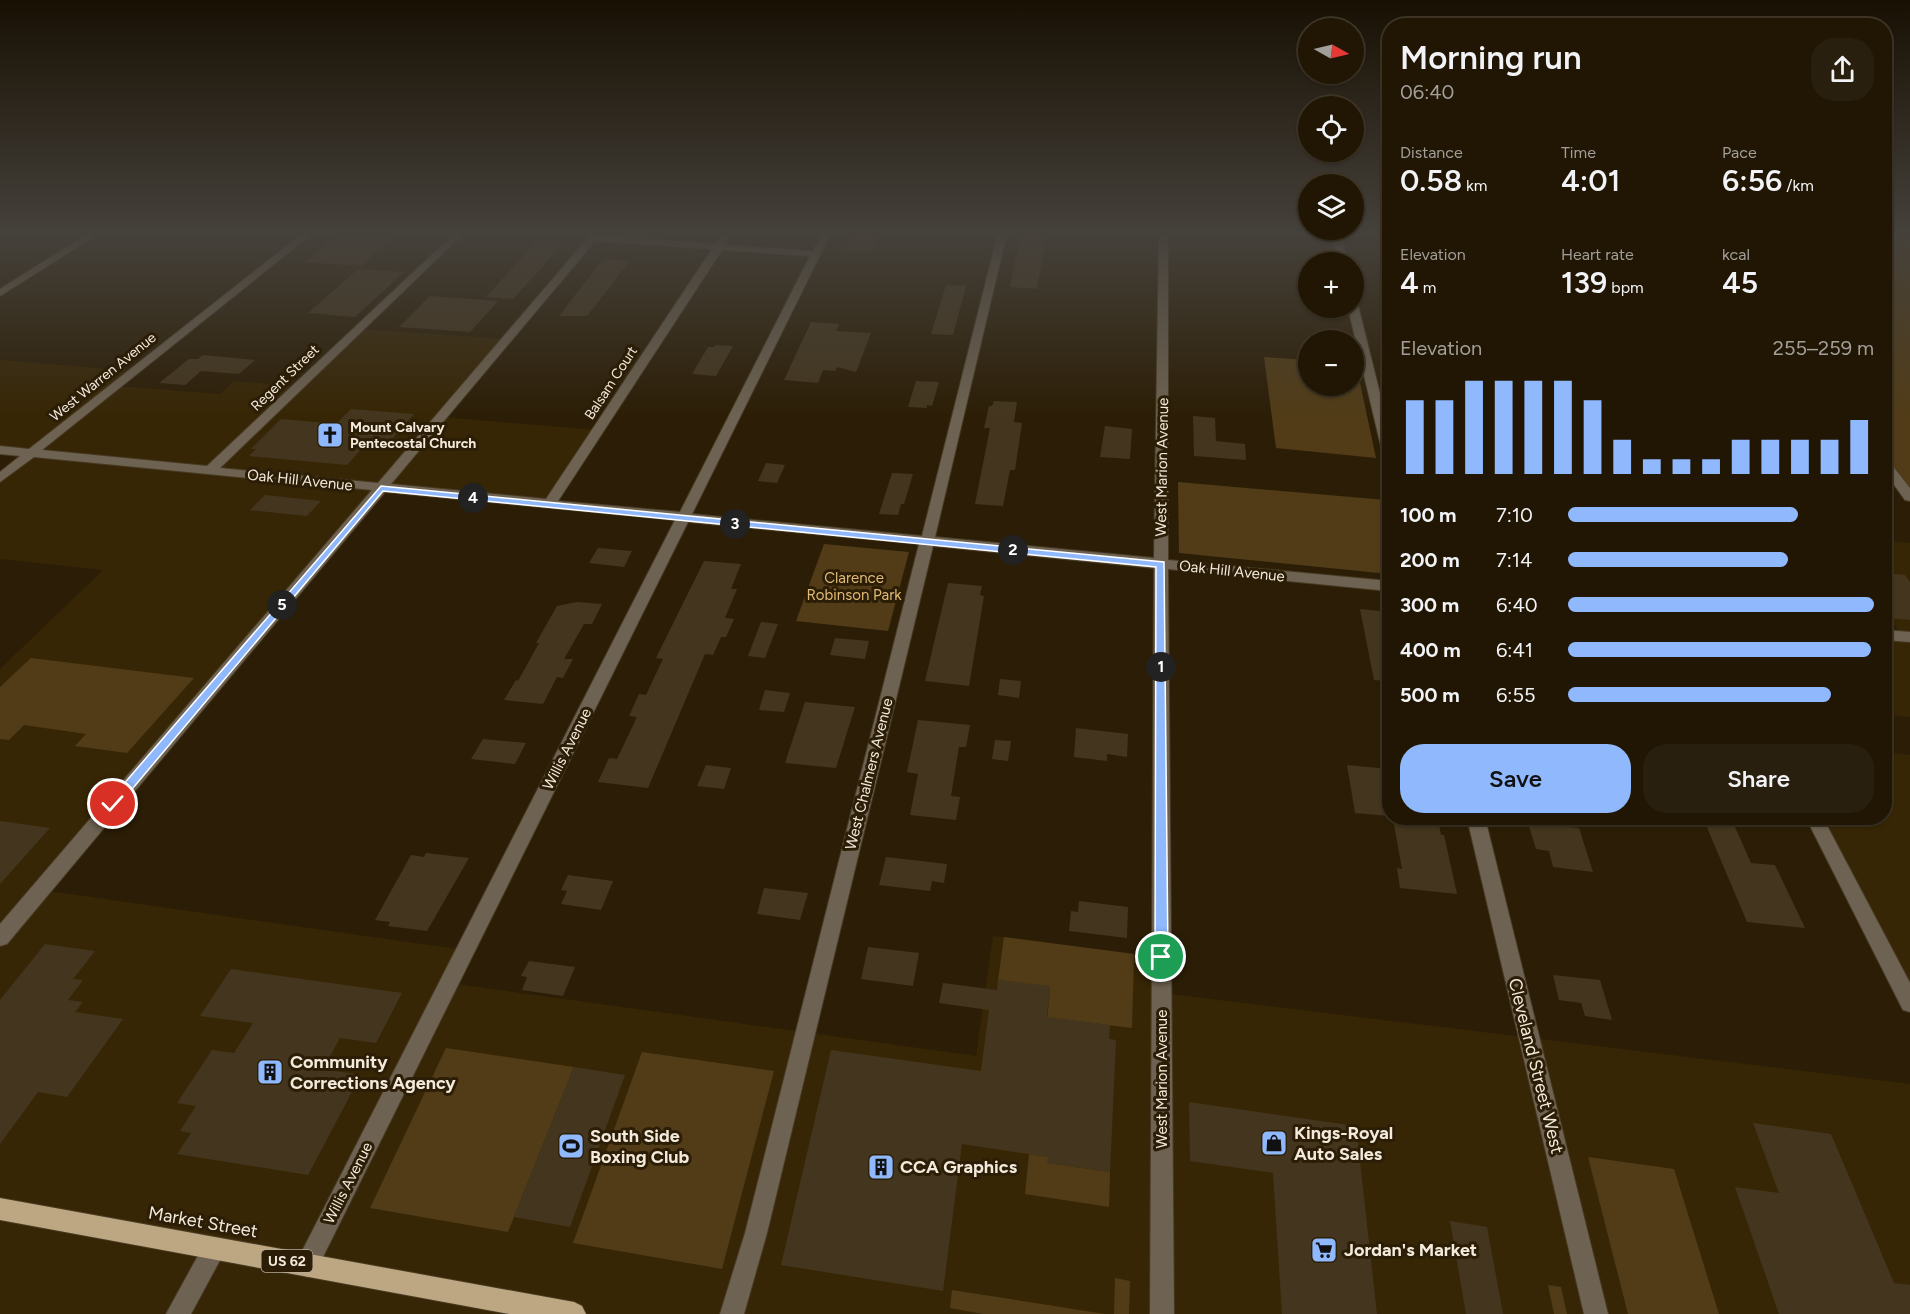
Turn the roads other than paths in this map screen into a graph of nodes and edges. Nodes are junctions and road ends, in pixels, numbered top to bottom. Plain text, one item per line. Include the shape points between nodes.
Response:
1 (231, 294) edge
2 (395, 294) edge
3 (545, 294) edge
4 (688, 294) edge
5 (796, 294) edge
6 (988, 294) edge
7 (1163, 294) edge
8 (1356, 318) edge
9 (1382, 426) edge
10 (0, 450) edge
11 (31, 453) junction
12 (209, 471) junction
13 (1892, 473) edge
14 (0, 477) edge
15 (381, 488) junction
16 (1910, 496) edge
17 (549, 505) junction
18 (683, 518) junction
19 (926, 542) junction
20 (1161, 564) junction
21 (1382, 585) edge
22 (1892, 635) edge
23 (1910, 637) edge
24 (1478, 825) edge
25 (1819, 825) edge
26 (0, 938) edge
27 (1910, 1003) edge
28 (0, 1209) edge
29 (214, 1249) junction
30 (307, 1264) junction
31 (178, 1314) edge
32 (574, 1314) edge
33 (732, 1314) edge
34 (1162, 1314) edge
35 (1596, 1314) edge

1 - 11 street, West Warren Avenue
2 - 12 street, Regent Street
3 - 15 street
4 - 17 street, Balsam Court
5 - 18 street, Willis Avenue
6 - 19 street, West Chalmers Avenue
7 - 20 street, West Marion Avenue
8 - 9 street
10 - 11 street, Oak Hill Avenue
11 - 12 street, Oak Hill Avenue
11 - 14 street, West Warren Avenue
12 - 15 street, Oak Hill Avenue
13 - 16 street
15 - 17 street, Oak Hill Avenue
15 - 26 street
17 - 18 street, Oak Hill Avenue
18 - 19 street, Oak Hill Avenue
18 - 30 street, Willis Avenue
19 - 20 street, Oak Hill Avenue
19 - 33 street, West Chalmers Avenue via 756,1233
20 - 21 street, Oak Hill Avenue
20 - 34 street, West Marion Avenue
22 - 23 street
24 - 35 street, Cleveland Street West
25 - 27 street
28 - 29 main road, Market Street / US 62
29 - 30 main road, Market Street / US 62
29 - 31 street
30 - 32 main road, Market Street / US 62

